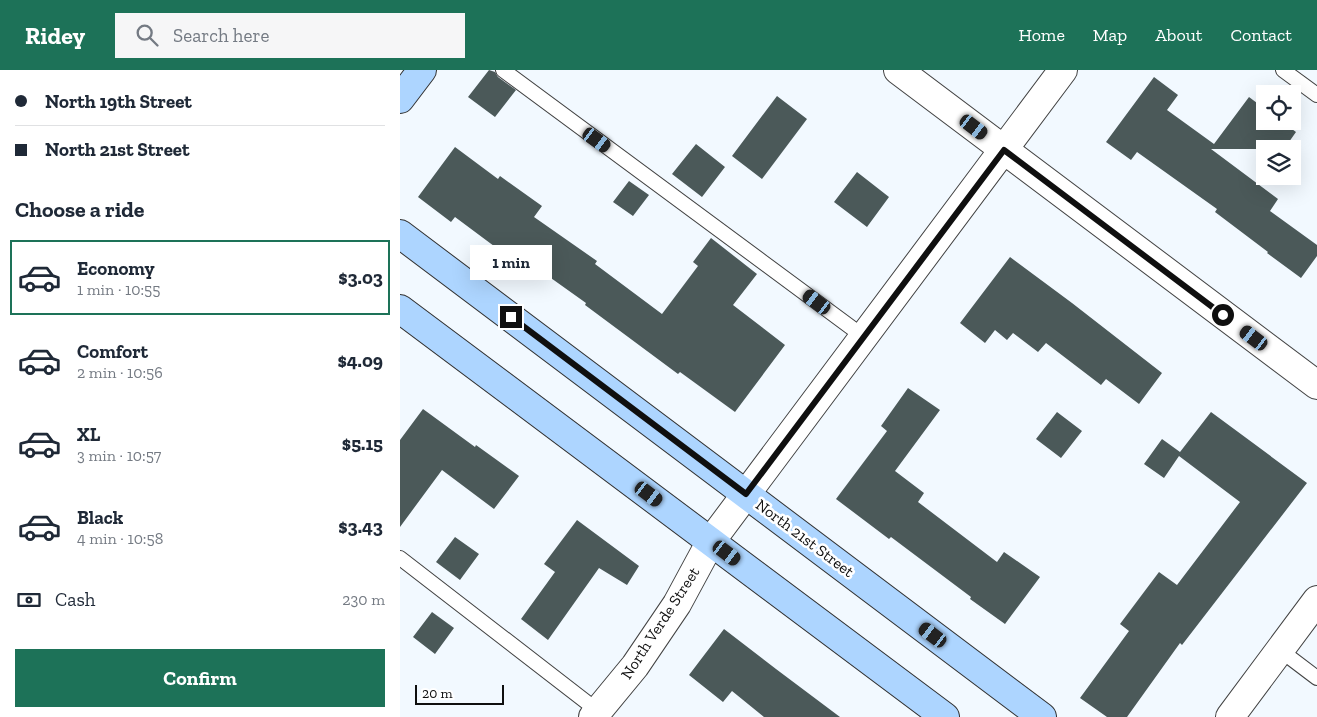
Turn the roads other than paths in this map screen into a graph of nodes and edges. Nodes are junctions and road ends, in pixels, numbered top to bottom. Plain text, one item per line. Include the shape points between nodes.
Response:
1 (422, 70) edge
2 (503, 70) edge
3 (898, 70) edge
4 (1063, 70) edge
5 (1283, 70) edge
6 (1317, 95) edge
7 (400, 99) edge
8 (1004, 150) junction
9 (400, 234) edge
10 (400, 309) edge
11 (864, 337) junction
12 (1317, 386) edge
13 (746, 494) junction
14 (712, 541) junction
15 (400, 558) edge
16 (1317, 600) edge
17 (1280, 650) junction
18 (1317, 678) edge
19 (596, 714) edge
20 (945, 717) edge
21 (1042, 717) edge
22 (1230, 717) edge

1 - 7 main road
2 - 11 lane
3 - 8 street
4 - 8 street, North Verde Street
5 - 6 lane
8 - 11 street, North Verde Street
8 - 12 street
9 - 13 main road, North 21st Street
10 - 14 main road
11 - 13 street, North Verde Street
13 - 14 street, North Verde Street
13 - 21 main road, North 21st Street
14 - 19 street, North Verde Street via 677,604 640,659
14 - 20 main road
15 - 19 lane
16 - 17 street
17 - 18 lane
17 - 22 street

